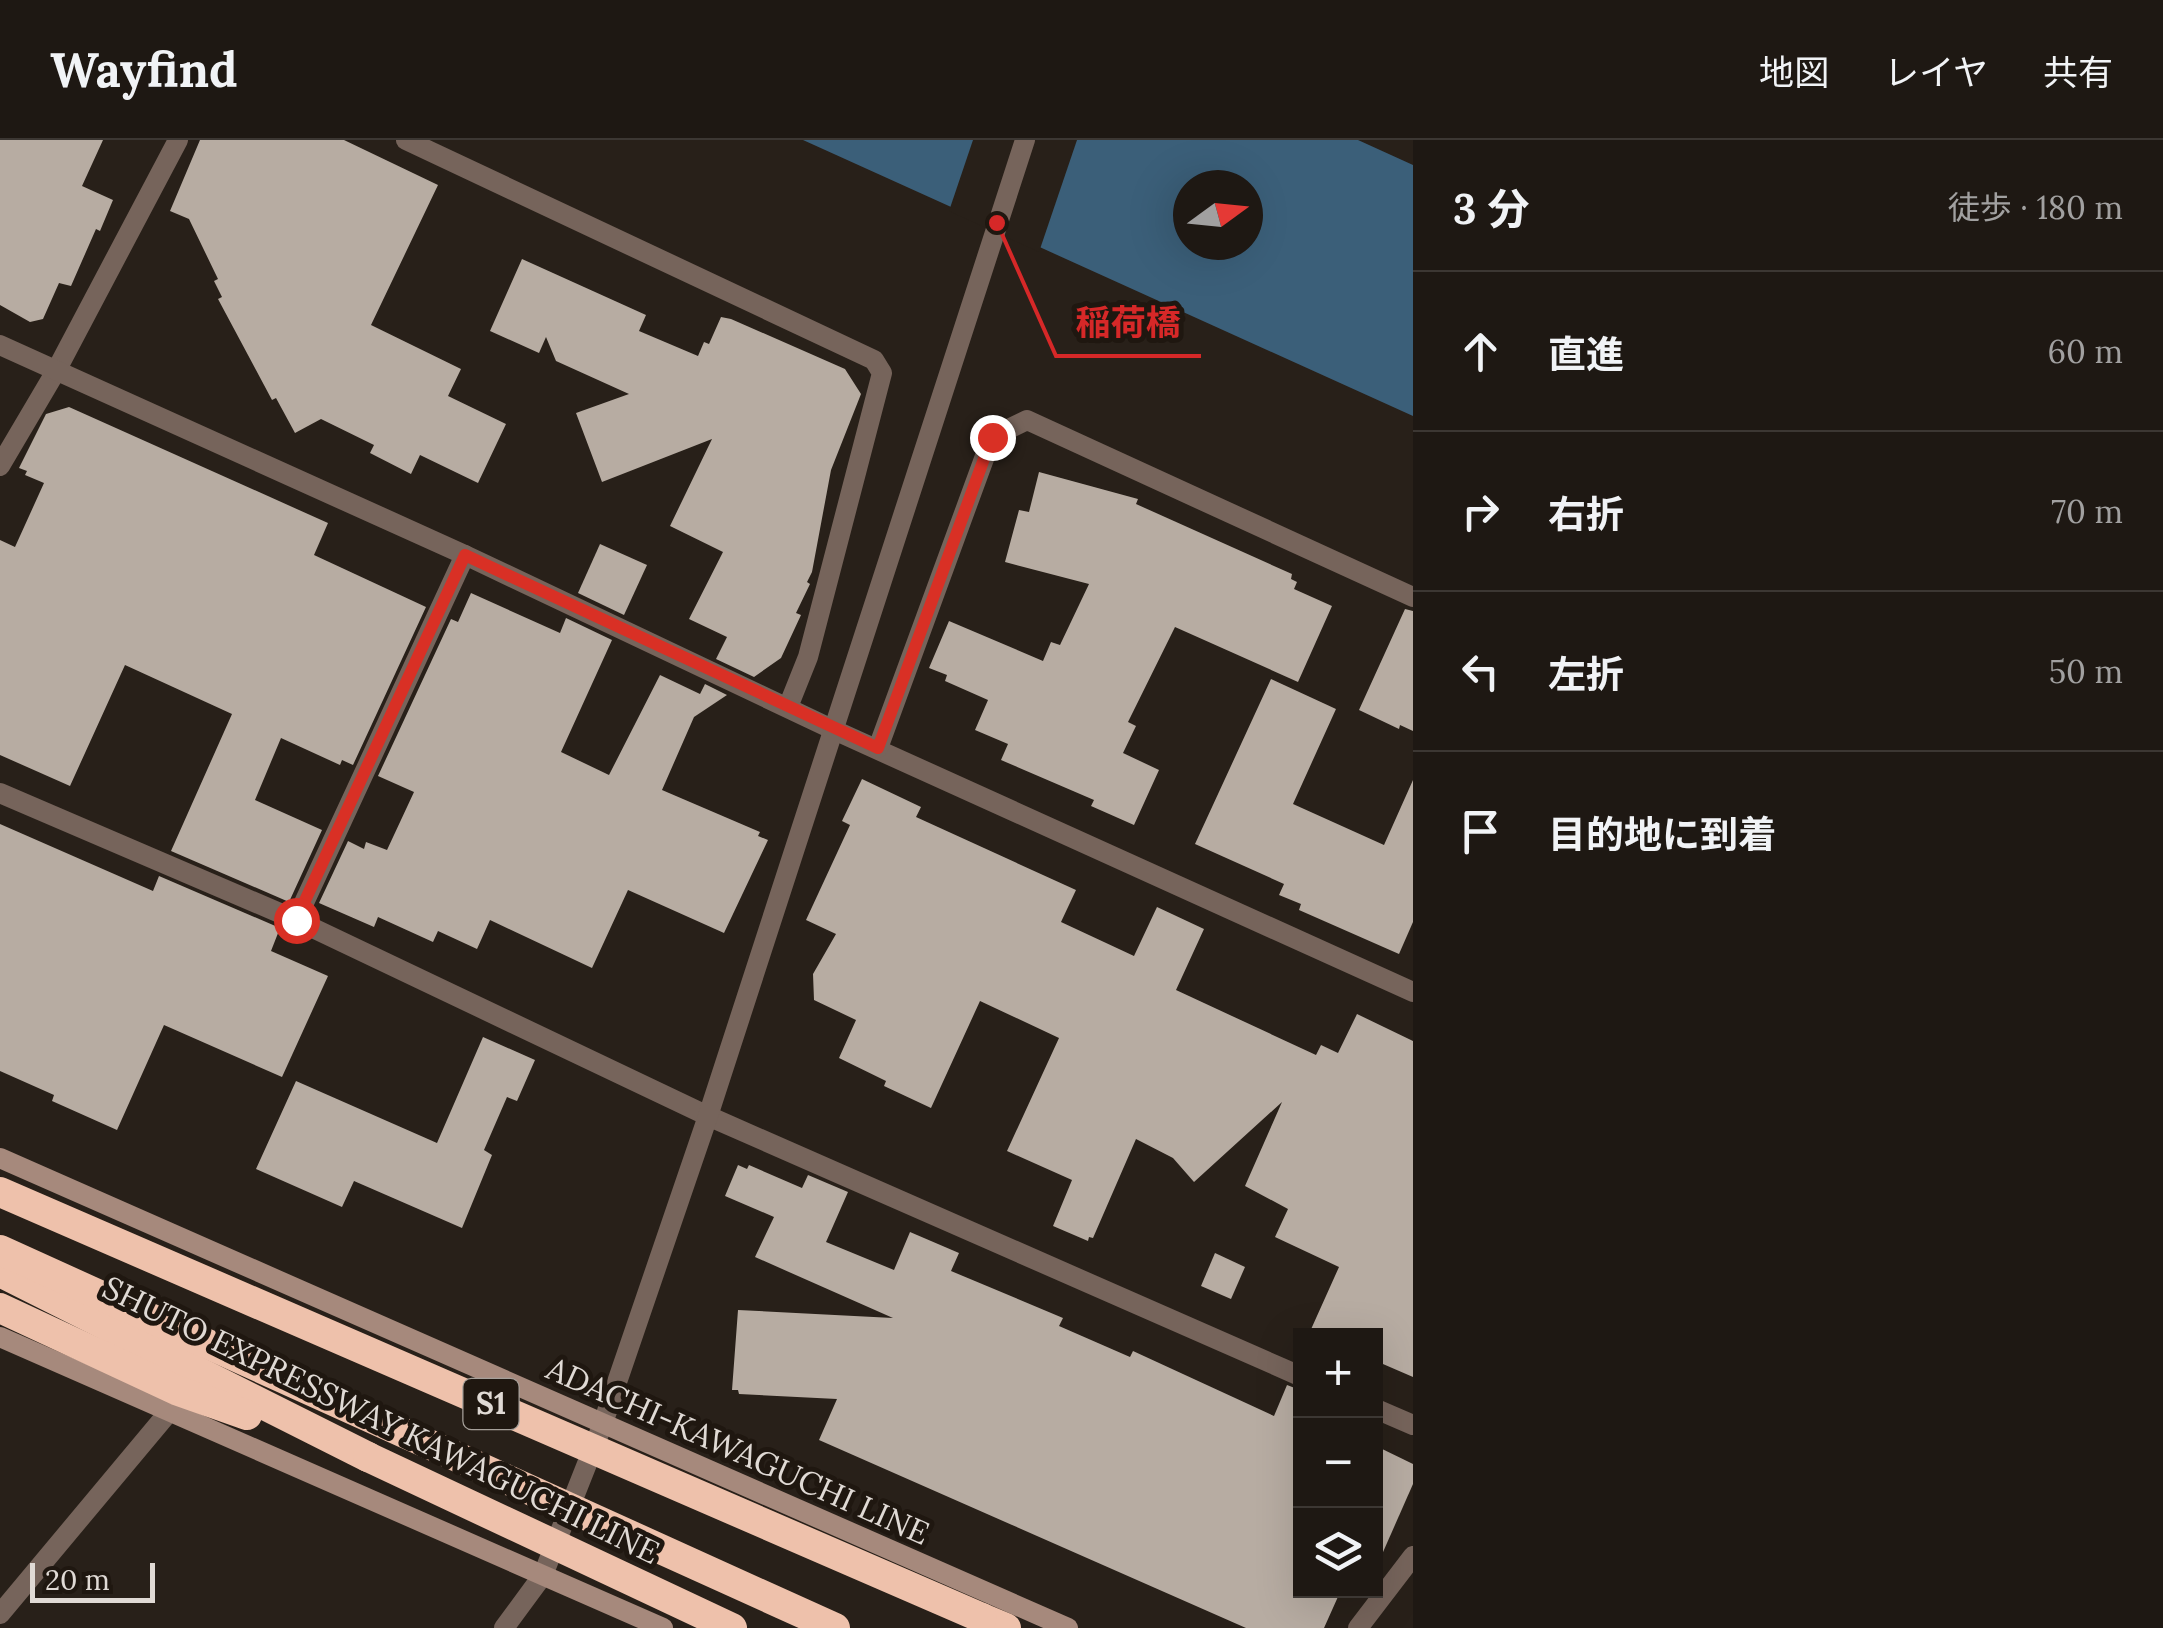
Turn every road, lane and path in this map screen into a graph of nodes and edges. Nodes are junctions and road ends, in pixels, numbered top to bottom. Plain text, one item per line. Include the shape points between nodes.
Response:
1 (178, 140) edge
2 (406, 140) edge
3 (1025, 140) edge
4 (0, 345) edge
5 (56, 371) junction
6 (0, 466) edge
7 (465, 555) junction
8 (1413, 597) edge
9 (788, 707) junction
10 (834, 730) junction
11 (878, 748) junction
12 (0, 793) edge
13 (296, 920) junction
14 (1413, 992) edge
15 (708, 1116) junction
16 (0, 1158) edge
17 (0, 1192) edge
18 (0, 1250) edge
19 (0, 1272) edge
20 (0, 1308) edge
21 (0, 1337) edge
22 (1293, 1373) edge
23 (1383, 1412) edge
24 (168, 1413) junction
25 (602, 1426) junction
26 (1413, 1426) edge
27 (368, 1457) junction
28 (1413, 1556) edge
29 (543, 1575) junction
30 (0, 1614) edge
31 (996, 1625) edge
32 (504, 1628) edge
33 (663, 1628) edge
34 (732, 1628) edge
35 (835, 1628) edge
36 (1068, 1628) edge
37 (1358, 1628) edge

1 - 5 street
2 - 9 street via 874,360 882,373 808,656
3 - 10 street
4 - 5 street
5 - 6 street
5 - 7 street
7 - 9 street
7 - 13 street
8 - 11 street via 1027,420 992,437
9 - 10 street
10 - 11 street
10 - 15 street
11 - 14 street
12 - 13 street
13 - 15 street
15 - 22 street
15 - 25 street
16 - 25 main road, ADACHI-KAWAGUCHI LINE
17 - 31 highway, SHUTO EXPRESSWAY KAWAGUCHI LINE / S1, bridge
18 - 35 highway, bridge
19 - 27 highway, SHUTO EXPRESSWAY KAWAGUCHI LINE
20 - 27 highway via 176,1390
21 - 24 main road
23 - 26 street
24 - 29 main road
24 - 30 street
25 - 29 street
25 - 36 main road, ADACHI-KAWAGUCHI LINE
27 - 34 highway, SHUTO EXPRESSWAY KAWAGUCHI LINE, bridge
28 - 37 street
29 - 32 street
29 - 33 main road

